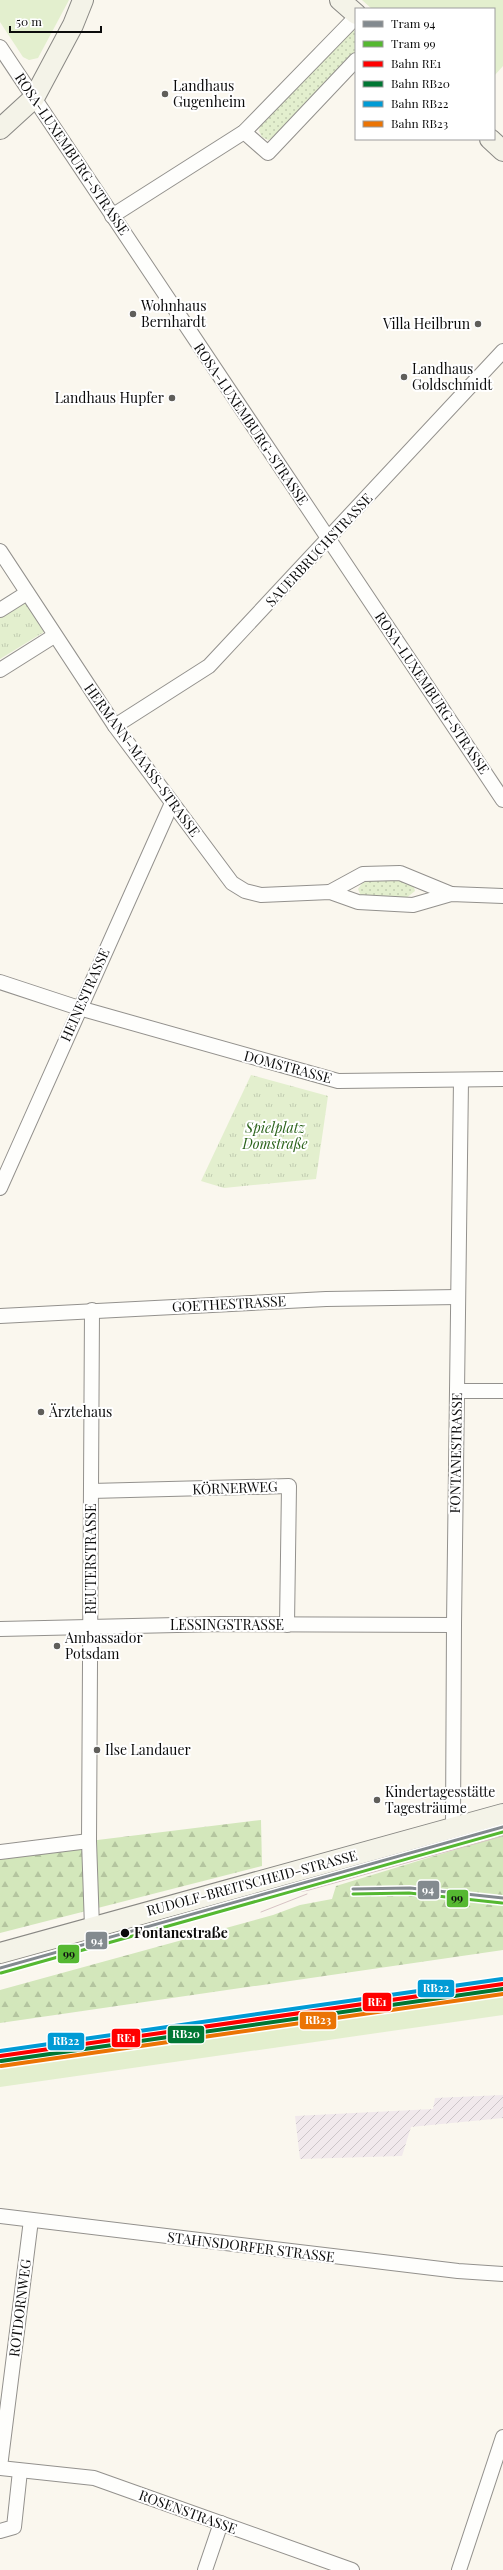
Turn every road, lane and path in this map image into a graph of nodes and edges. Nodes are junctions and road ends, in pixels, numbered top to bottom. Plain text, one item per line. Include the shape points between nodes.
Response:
1 (83, 0) edge
2 (340, 0) edge
3 (355, 13) edge
4 (355, 18) edge
5 (0, 47) edge
6 (355, 61) edge
7 (34, 98) junction
8 (0, 129) edge
9 (244, 132) junction
10 (491, 140) edge
11 (503, 151) edge
12 (112, 216) junction
13 (503, 351) edge
14 (329, 540) junction
15 (0, 551) edge
16 (27, 593) junction
17 (0, 610) edge
18 (54, 636) junction
19 (0, 670) edge
20 (115, 726) junction
21 (503, 800) edge
22 (172, 803) junction
23 (330, 892) junction
24 (451, 894) junction
25 (503, 896) edge
26 (0, 982) edge
27 (79, 1008) junction
28 (503, 1079) edge
29 (461, 1080) junction
30 (0, 1188) edge
31 (458, 1297) junction
32 (92, 1310) junction
33 (0, 1316) edge
34 (457, 1391) junction
35 (503, 1391) edge
36 (91, 1491) junction
37 (287, 1625) junction
38 (454, 1625) junction
39 (90, 1627) junction
40 (0, 1628) edge
41 (503, 1814) edge
42 (453, 1827) junction
43 (89, 1841) junction
44 (0, 1852) edge
45 (92, 1927) junction
46 (0, 1953) edge
47 (0, 2216) edge
48 (31, 2220) junction
49 (503, 2274) edge
50 (503, 2437) edge
51 (0, 2467) edge
52 (20, 2471) junction
53 (221, 2523) junction
54 (0, 2531) edge
55 (205, 2570) edge
56 (352, 2570) edge
57 (459, 2570) edge

1 - 7 street via 73,25
2 - 3 street
4 - 9 street
5 - 7 street, ROSA-LUXEMBURG-STRASSE
6 - 9 street via 268,153
7 - 8 street
7 - 12 street, ROSA-LUXEMBURG-STRASSE
9 - 12 street
10 - 11 street
12 - 14 street, ROSA-LUXEMBURG-STRASSE
13 - 14 street, SAUERBRUCHSTRASSE
14 - 20 street, SAUERBRUCHSTRASSE via 209,666
14 - 21 street, ROSA-LUXEMBURG-STRASSE
15 - 16 street, HERMANN-MAASS-STRASSE
16 - 17 street
16 - 18 street, HERMANN-MAASS-STRASSE
18 - 19 street
18 - 20 street, HERMANN-MAASS-STRASSE
20 - 22 street, HERMANN-MAASS-STRASSE
22 - 23 street, HERMANN-MAASS-STRASSE via 232,883 245,891 261,895
22 - 27 street, HEINESTRASSE
23 - 24 street, HERMANN-MAASS-STRASSE via 358,902 413,904
23 - 24 street, HERMANN-MAASS-STRASSE via 363,874 400,873
24 - 25 street, HERMANN-MAASS-STRASSE
26 - 27 street, DOMSTRASSE
27 - 29 street, DOMSTRASSE via 338,1081
27 - 30 street, HEINESTRASSE
28 - 29 street, DOMSTRASSE
29 - 31 street, FONTANESTRASSE
31 - 32 street, GOETHESTRASSE via 326,1299
31 - 34 street, FONTANESTRASSE
32 - 33 street, GOETHESTRASSE
32 - 36 street, REUTERSTRASSE
34 - 35 street
34 - 38 street, FONTANESTRASSE
36 - 37 street, KÖRNERWEG via 289,1486
36 - 39 street, REUTERSTRASSE
37 - 38 street, LESSINGSTRASSE
37 - 39 street, LESSINGSTRASSE
38 - 42 street, FONTANESTRASSE
39 - 40 street, LESSINGSTRASSE
39 - 43 street, REUTERSTRASSE
41 - 42 street, RUDOLF-BREITSCHEID-STRASSE
42 - 45 street, RUDOLF-BREITSCHEID-STRASSE
43 - 44 street
43 - 45 street, REUTERSTRASSE
45 - 46 street, RUDOLF-BREITSCHEID-STRASSE
47 - 48 street, STAHNSDORFER STRASSE
48 - 49 street, STAHNSDORFER STRASSE via 458,2271
48 - 51 street, ROTDORNWEG
50 - 57 street
51 - 52 street, ROSENSTRASSE
52 - 53 street, ROSENSTRASSE via 94,2478
52 - 54 street via 14,2527
53 - 55 street
53 - 56 street, ROSENSTRASSE

